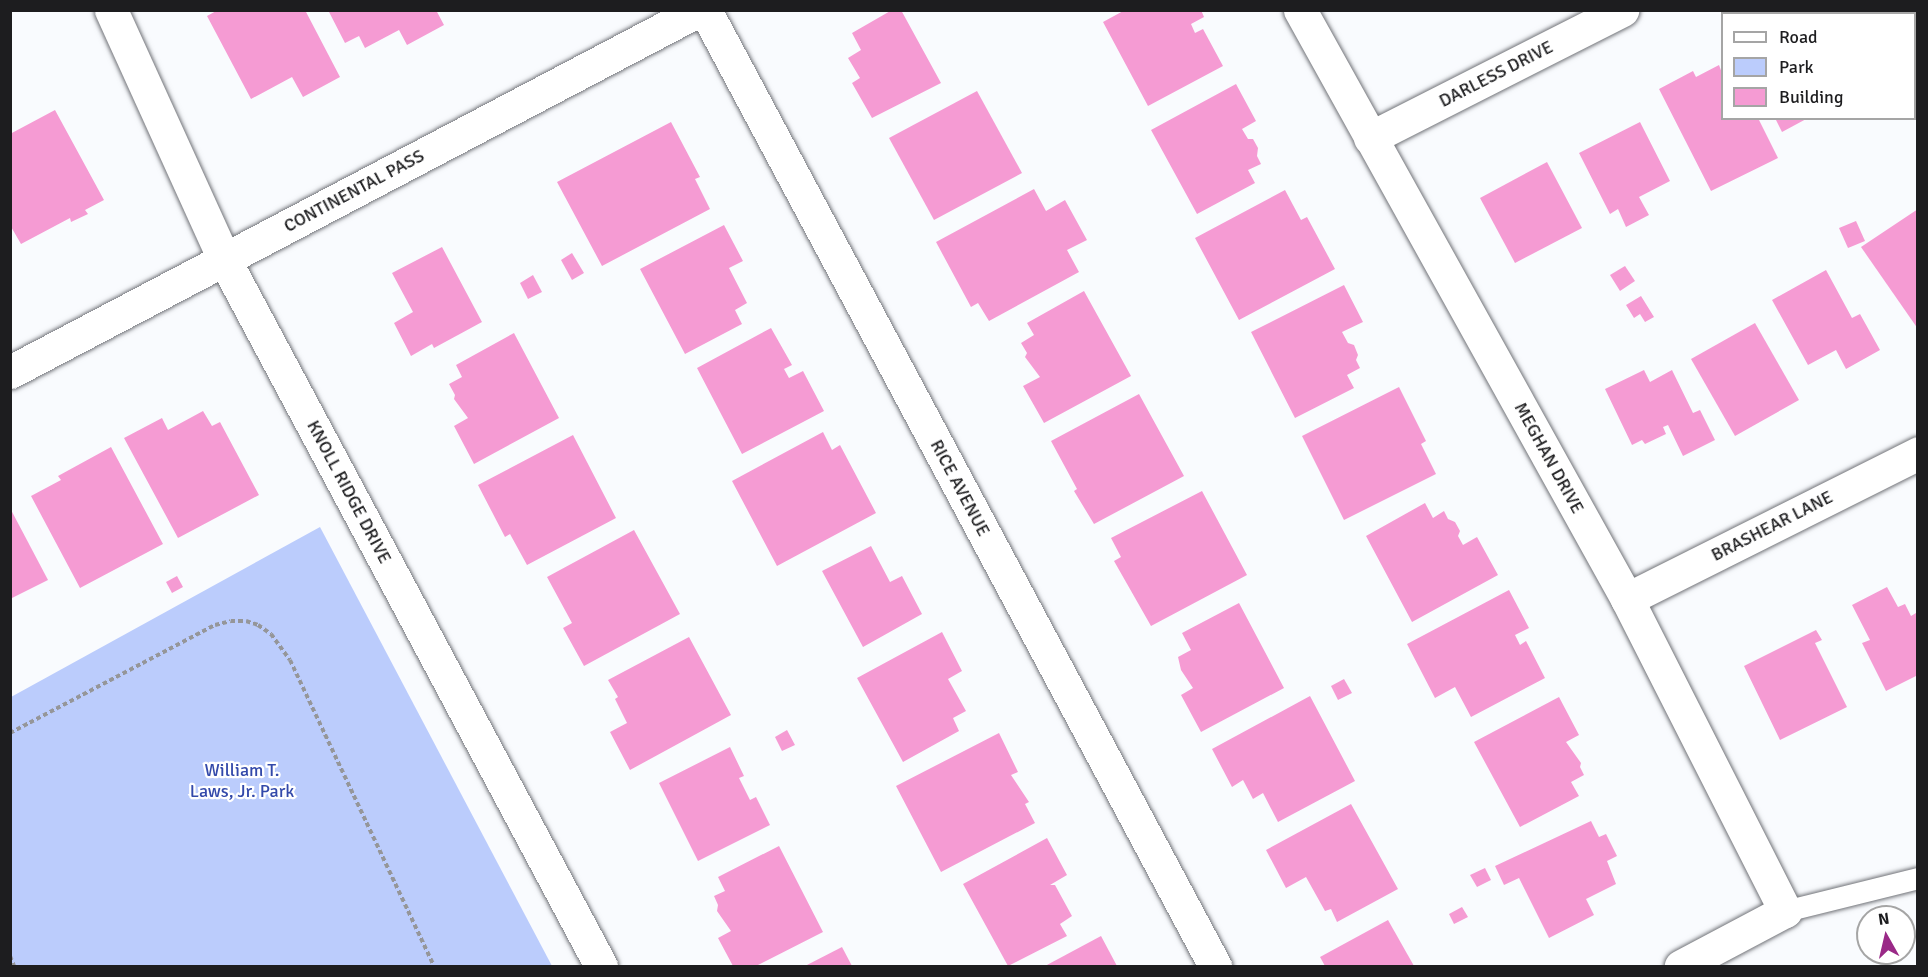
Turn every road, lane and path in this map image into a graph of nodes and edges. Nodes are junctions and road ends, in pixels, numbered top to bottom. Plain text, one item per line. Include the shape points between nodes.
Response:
1 (111, 10) edge
2 (699, 10) edge
3 (705, 10) edge
4 (1300, 10) edge
5 (1622, 10) edge
6 (1370, 138) junction
7 (224, 259) junction
8 (10, 372) edge
9 (1917, 453) edge
10 (1628, 599) junction
11 (10, 733) edge
12 (1917, 878) edge
13 (1785, 911) junction
14 (10, 957) edge
15 (14, 966) edge
16 (434, 966) edge
17 (601, 966) edge
18 (1215, 966) edge
19 (1681, 966) edge

1 - 7 street, KNOLL RIDGE DRIVE
2 - 7 street, CONTINENTAL PASS
3 - 18 street, RICE AVENUE
4 - 6 street, MEGHAN DRIVE
5 - 6 street, DARLESS DRIVE
6 - 10 street, MEGHAN DRIVE
7 - 8 street, CONTINENTAL PASS
7 - 17 street, KNOLL RIDGE DRIVE
9 - 10 street, BRASHEAR LANE
10 - 13 street, MEGHAN DRIVE
11 - 16 path via 215,626 231,621 258,625 271,634 290,660
12 - 13 lane
13 - 19 street
14 - 15 path

